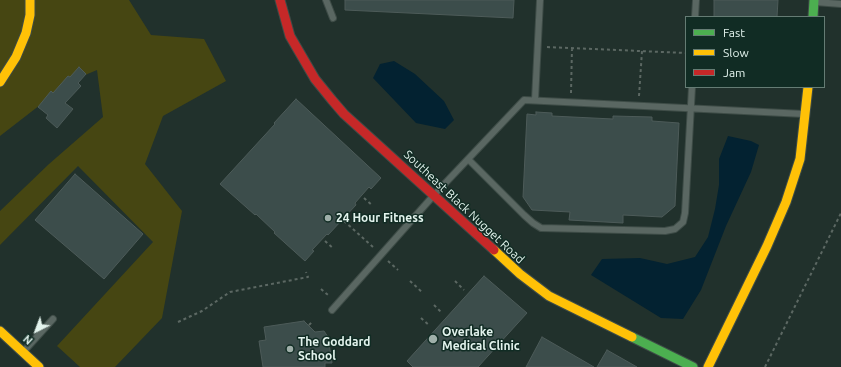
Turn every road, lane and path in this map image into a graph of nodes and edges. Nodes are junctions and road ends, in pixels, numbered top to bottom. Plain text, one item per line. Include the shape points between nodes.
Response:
1 (30, 0) edge
2 (280, 0) edge
3 (326, 0) edge
4 (540, 0) edge
5 (696, 0) edge
6 (814, 1) edge
7 (841, 4) edge
8 (695, 16) edge
9 (813, 16) edge
10 (333, 18) dead end
11 (538, 46) junction
12 (572, 48) junction
13 (642, 51) junction
14 (685, 53) edge
15 (0, 82) edge
16 (692, 88) edge
17 (808, 88) edge
18 (535, 100) junction
19 (570, 102) junction
20 (638, 105) junction
21 (691, 108) junction
22 (806, 114) junction
23 (468, 159) junction
24 (434, 195) junction
25 (364, 198) dead end
26 (373, 206) dead end
27 (841, 213) edge
28 (344, 221) dead end
29 (325, 241) dead end
30 (374, 248) dead end
31 (334, 249) dead end
32 (387, 260) dead end
33 (398, 270) dead end
34 (306, 272) dead end
35 (410, 281) dead end
36 (455, 281) dead end
37 (321, 289) dead end
38 (464, 290) dead end
39 (423, 293) dead end
40 (328, 295) dead end
41 (434, 305) dead end
42 (332, 310) dead end
43 (442, 313) dead end
44 (421, 318) dead end
45 (53, 319) dead end
46 (178, 322) dead end
47 (312, 322) dead end
48 (308, 325) dead end
49 (430, 326) dead end
50 (0, 331) edge
51 (23, 352) junction
52 (39, 367) edge
53 (694, 367) edge
54 (708, 367) edge
55 (765, 367) edge

1 - 15 street via 26,33 16,57
2 - 24 street, Southeast Black Nugget Road via 290,36 315,79 344,114
3 - 10 lane
4 - 11 lane
5 - 8 lane
6 - 7 lane
6 - 9 street
11 - 12 path
11 - 18 lane
12 - 13 path
12 - 19 path
13 - 14 path
13 - 20 path
16 - 21 lane
17 - 22 street
18 - 19 lane
18 - 23 lane via 524,100
19 - 20 lane
20 - 21 lane
21 - 22 lane
21 - 23 lane via 685,213 683,222 675,229 665,231 541,228 524,215
22 - 54 street via 800,159 786,202
23 - 24 lane
24 - 42 lane
24 - 53 street, Southeast Black Nugget Road via 511,266 540,289 563,303
25 - 26 path
27 - 55 path
28 - 30 path
29 - 31 path
32 - 33 path
34 - 46 path via 308,277 230,292 196,314
35 - 39 path
36 - 38 path
37 - 40 path
41 - 43 path
44 - 49 path
45 - 51 lane
47 - 48 path
50 - 51 street
51 - 52 street

